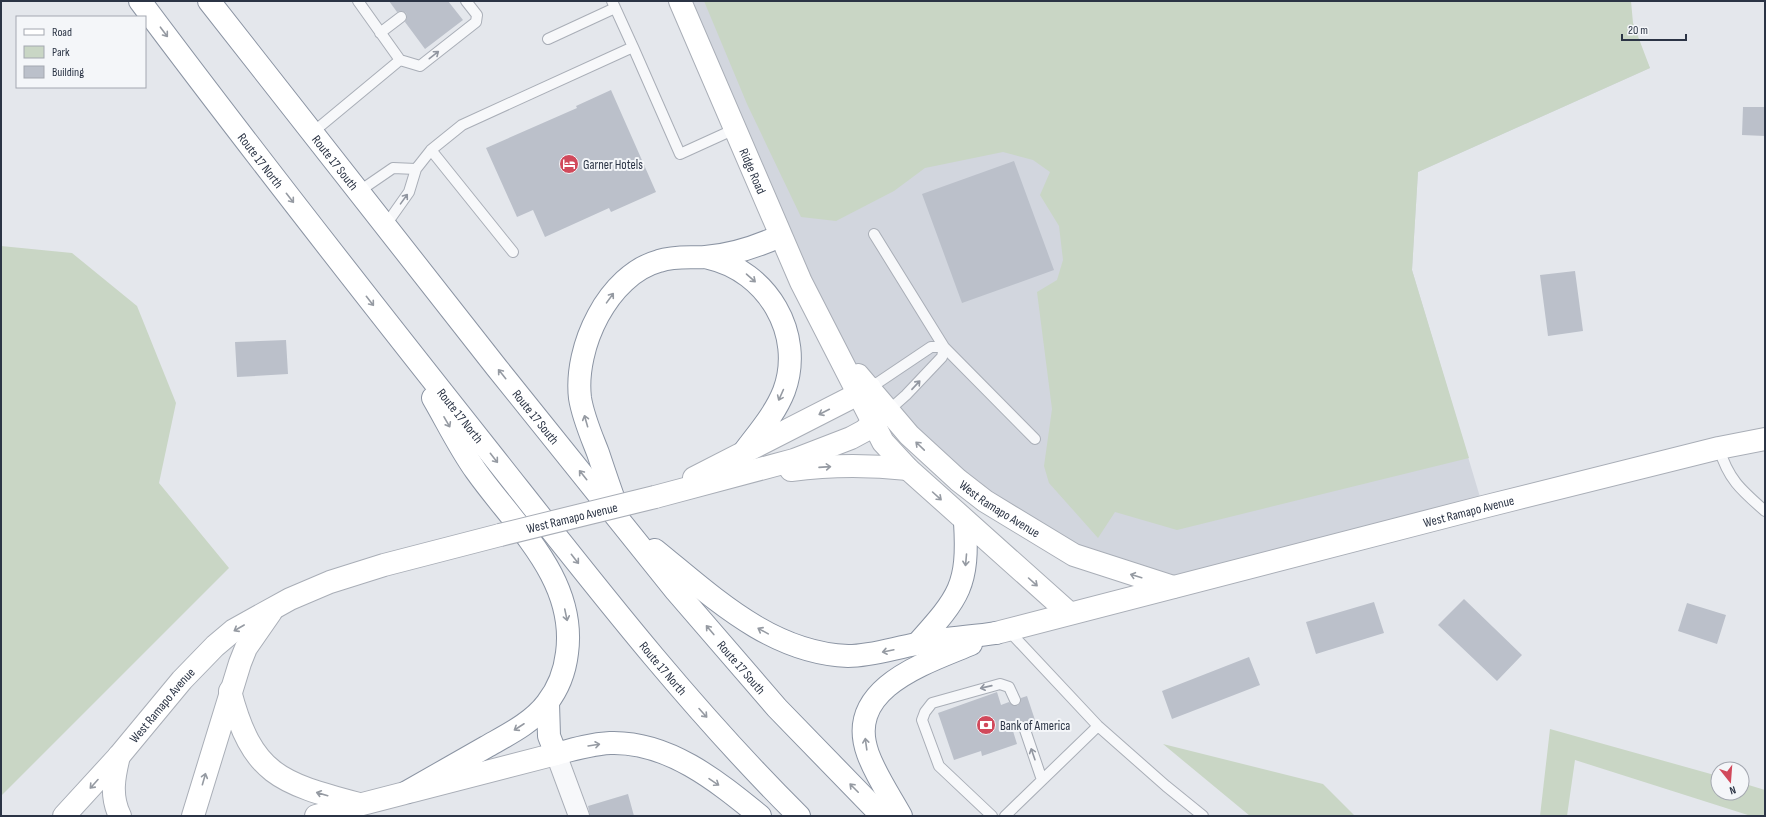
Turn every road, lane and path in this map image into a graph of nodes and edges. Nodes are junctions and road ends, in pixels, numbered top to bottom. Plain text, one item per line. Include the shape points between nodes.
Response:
1 (140, 1) edge
2 (209, 1) edge
3 (466, 1) edge
4 (680, 1) edge
5 (360, 2) edge
6 (613, 4) edge
7 (401, 17) dead end
8 (380, 33) junction
9 (548, 40) dead end
10 (633, 47) junction
11 (400, 60) junction
12 (735, 128) junction
13 (312, 133) junction
14 (431, 150) junction
15 (416, 168) junction
16 (358, 192) junction
17 (385, 226) junction
18 (874, 234) dead end
19 (780, 236) junction
20 (513, 252) dead end
21 (704, 257) junction
22 (392, 328) junction
23 (944, 347) junction
24 (864, 391) junction
25 (881, 417) junction
26 (1035, 439) dead end
27 (1765, 439) edge
28 (1719, 448) junction
29 (744, 452) junction
30 (908, 469) junction
31 (730, 478) junction
32 (655, 497) junction
33 (1765, 511) edge
34 (965, 522) junction
35 (622, 523) junction
36 (1173, 587) junction
37 (273, 609) junction
38 (1069, 613) junction
39 (1002, 632) junction
40 (918, 644) junction
41 (230, 691) junction
42 (1016, 700) dead end
43 (548, 703) junction
44 (1098, 726) junction
45 (1024, 727) dead end
46 (556, 754) junction
47 (119, 756) junction
48 (1042, 780) junction
49 (407, 792) junction
50 (360, 805) junction
51 (64, 816) edge
52 (120, 816) edge
53 (193, 816) edge
54 (316, 816) edge
55 (579, 816) edge
56 (760, 816) edge
57 (799, 816) edge
58 (882, 816) edge
59 (901, 816) edge
60 (992, 816) edge
61 (1005, 816) edge
62 (1203, 816) edge

1 -> 22 main road, Route 17 North
2 - 13 main road, Route 17 South
11 -> 3 lane via 420,66 476,22 477,14
4 - 12 main road, Ridge Road
5 - 8 lane
6 - 9 lane
6 - 10 lane
7 - 8 lane
8 - 11 lane
10 - 12 lane via 680,154
10 - 14 lane via 462,125
11 - 13 lane
12 - 19 main road, Ridge Road
13 - 16 main road, Route 17 South
14 - 15 lane
14 - 20 lane
15 - 16 lane via 393,168
17 -> 15 lane via 409,192
16 - 17 main road, Route 17 South
35 -> 17 main road, Route 17 South
18 - 23 lane
19 - 21 main road via 746,250
19 - 24 main road, Ridge Road via 830,340
21 -> 29 main road via 730,264 754,280 773,301 788,338 789,364 784,391
35 -> 21 main road via 589,433 580,399 581,369 589,338 603,307 633,273 672,258
22 -> 43 main road via 475,470 540,554 554,578 567,618 568,641 566,665
22 -> 57 main road, Route 17 North via 623,620 730,745
23 - 24 lane via 931,347
25 -> 23 lane via 942,357
23 - 26 lane
24 - 25 main road, West Ramapo Avenue
24 -> 29 main road, West Ramapo Avenue
25 - 30 main road, West Ramapo Avenue via 883,442
25 - 31 main road via 864,431 836,445
36 -> 25 main road, West Ramapo Avenue via 1074,555 986,502 943,468 909,436
27 - 28 main road, West Ramapo Avenue
28 - 33 lane via 1725,468 1741,491
28 - 36 main road, West Ramapo Avenue
29 - 32 main road, West Ramapo Avenue
31 -> 30 main road via 836,466
30 -> 34 main road, West Ramapo Avenue
31 - 32 main road
32 - 37 main road, West Ramapo Avenue, bridge via 384,565 330,582
34 -> 38 main road, West Ramapo Avenue
34 -> 40 main road via 966,561 960,586 948,609
40 -> 35 main road via 849,656 807,649 785,642 744,620
58 -> 35 main road, Route 17 South via 777,708 676,591
36 - 38 main road, West Ramapo Avenue
37 - 41 main road, West Ramapo Avenue via 246,648
37 -> 47 main road, West Ramapo Avenue via 234,630 215,646 182,680
38 - 39 main road, West Ramapo Avenue
39 - 40 main road
39 - 44 lane
59 -> 39 main road via 867,753 864,727 867,714 884,688 897,677
50 -> 41 main road via 305,788 277,775 256,755 242,732
53 -> 41 main road, West Ramapo Avenue
42 -> 60 lane via 1009,686 1000,684 932,703 922,720 939,766
43 - 46 main road via 549,736
43 -> 49 main road via 525,723
44 - 48 lane
44 - 62 lane
48 -> 45 lane
46 - 49 main road
46 - 55 street
46 -> 56 main road via 609,743 655,749 679,759
47 -> 51 main road, West Ramapo Avenue
47 - 52 main road via 114,791
48 - 61 lane
49 - 50 main road
50 - 54 main road

